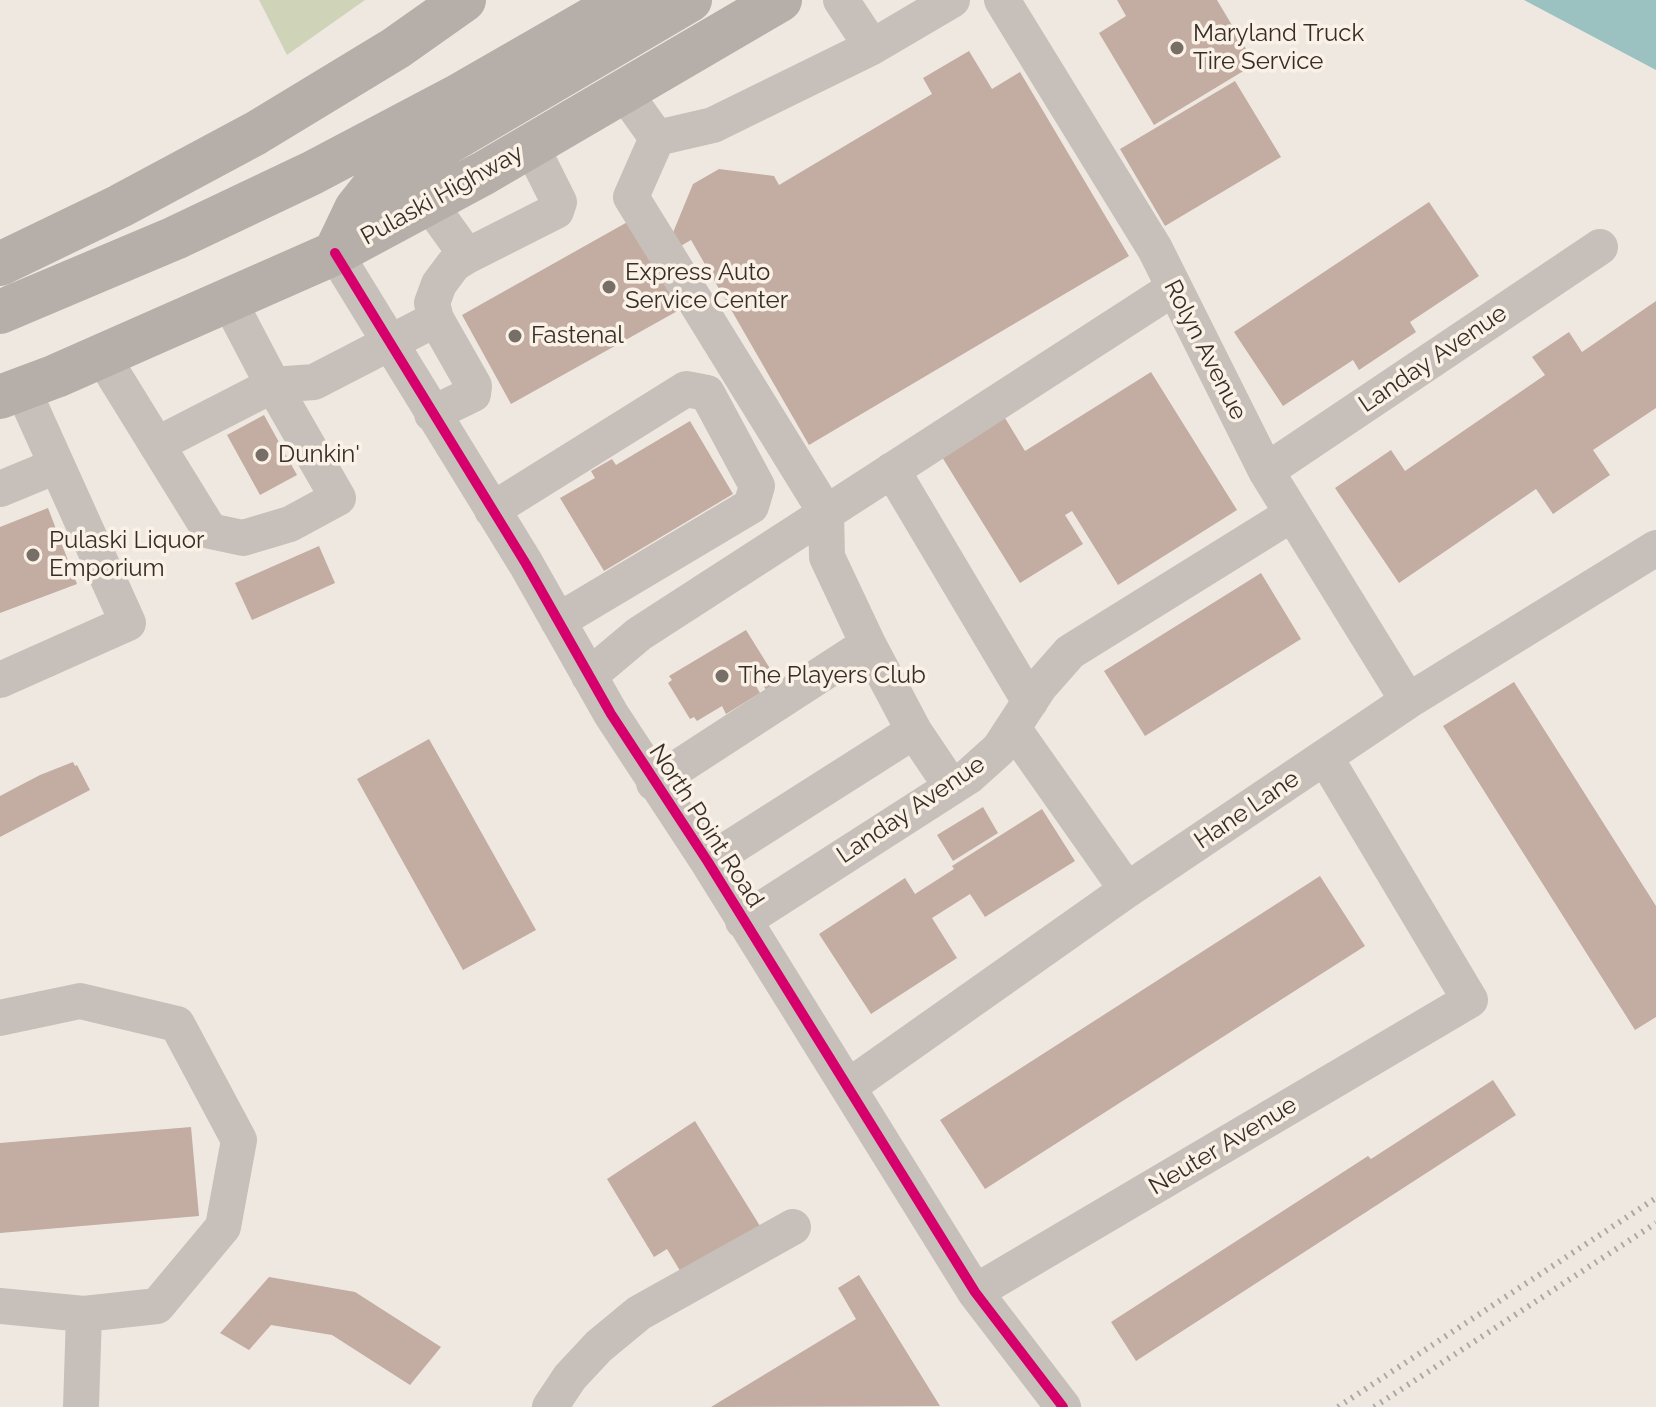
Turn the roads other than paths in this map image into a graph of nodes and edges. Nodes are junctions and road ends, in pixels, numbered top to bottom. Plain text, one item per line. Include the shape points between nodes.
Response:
1 (464, 0) edge
2 (625, 0) edge
3 (690, 0) edge
4 (780, 0) edge
5 (841, 0) edge
6 (952, 0) edge
7 (1002, 0) edge
8 (872, 47) junction
9 (624, 92) junction
10 (657, 138) junction
11 (531, 146) junction
12 (429, 203) junction
13 (1600, 247) dead end
14 (335, 253) junction
15 (467, 256) junction
16 (0, 264) edge
17 (1174, 288) junction
18 (229, 301) junction
19 (0, 312) edge
20 (436, 319) junction
21 (390, 343) junction
22 (102, 356) junction
23 (11, 392) edge
24 (279, 394) junction
25 (432, 414) junction
26 (158, 444) junction
27 (56, 466) junction
28 (892, 470) junction
29 (1266, 471) junction
30 (0, 489) edge
31 (492, 510) junction
32 (826, 513) junction
33 (1292, 514) junction
34 (1656, 548) edge
35 (558, 621) junction
36 (868, 644) junction
37 (589, 676) junction
38 (0, 680) edge
39 (1408, 701) junction
40 (1021, 715) junction
41 (914, 731) junction
42 (1325, 757) junction
43 (654, 783) junction
44 (951, 786) junction
45 (708, 862) junction
46 (1127, 890) junction
47 (743, 921) junction
48 (0, 1018) edge
49 (848, 1087) junction
50 (793, 1227) dead end
51 (975, 1292) junction
52 (0, 1306) edge
53 (84, 1314) junction
54 (81, 1407) edge
55 (550, 1407) edge
56 (1063, 1407) edge

1 - 16 main road via 256,133
2 - 19 main road via 312,173
3 - 14 main road via 375,185 356,209
4 - 9 main road, Pulaski Highway
5 - 8 street
6 - 8 street
7 - 17 street, Rolyn Avenue
8 - 10 street via 713,125
9 - 10 street
9 - 11 main road, Pulaski Highway
10 - 32 street via 631,197
11 - 12 main road, Pulaski Highway
11 - 15 street via 559,202 556,211
12 - 14 main road, Pulaski Highway
12 - 15 street
13 - 29 street, Landay Avenue
14 - 18 main road, Pulaski Highway
14 - 21 street, North Point Road
15 - 20 street via 439,284 432,303
17 - 28 street
17 - 29 street, Rolyn Avenue
18 - 22 main road, Pulaski Highway
18 - 24 street
20 - 21 street
20 - 25 street via 474,386 473,394
21 - 24 street
21 - 25 street, North Point Road
22 - 23 main road, Pulaski Highway
22 - 26 street
23 - 27 street
24 - 26 street
24 - 26 street via 338,498 290,524 243,538 210,531
25 - 31 street, North Point Road
27 - 30 street
27 - 38 street via 128,623
28 - 32 street
28 - 40 street
29 - 33 street, Rolyn Avenue
31 - 35 street, North Point Road
31 - 35 street via 686,389 707,393 757,486 751,506
32 - 36 street via 827,557
32 - 37 street via 639,634
33 - 39 street, Rolyn Avenue
33 - 40 street, Landay Avenue via 1070,652
34 - 39 street, Hane Lane
35 - 37 street, North Point Road
36 - 41 street
36 - 43 street
37 - 43 street, North Point Road
39 - 42 street, Hane Lane
40 - 44 street, Landay Avenue via 999,749
40 - 46 street
41 - 44 street
41 - 45 street
42 - 46 street, Hane Lane
42 - 51 street, Neuter Avenue via 1470,1000
43 - 45 street, North Point Road
44 - 47 street, Landay Avenue
45 - 47 street, North Point Road
46 - 49 street, Hane Lane
47 - 49 street, North Point Road
48 - 53 street via 80,1001 177,1024 239,1140 223,1227 157,1306
49 - 51 street, North Point Road
50 - 55 street via 639,1313 599,1346
51 - 56 street, North Point Road
52 - 53 street
53 - 54 street

